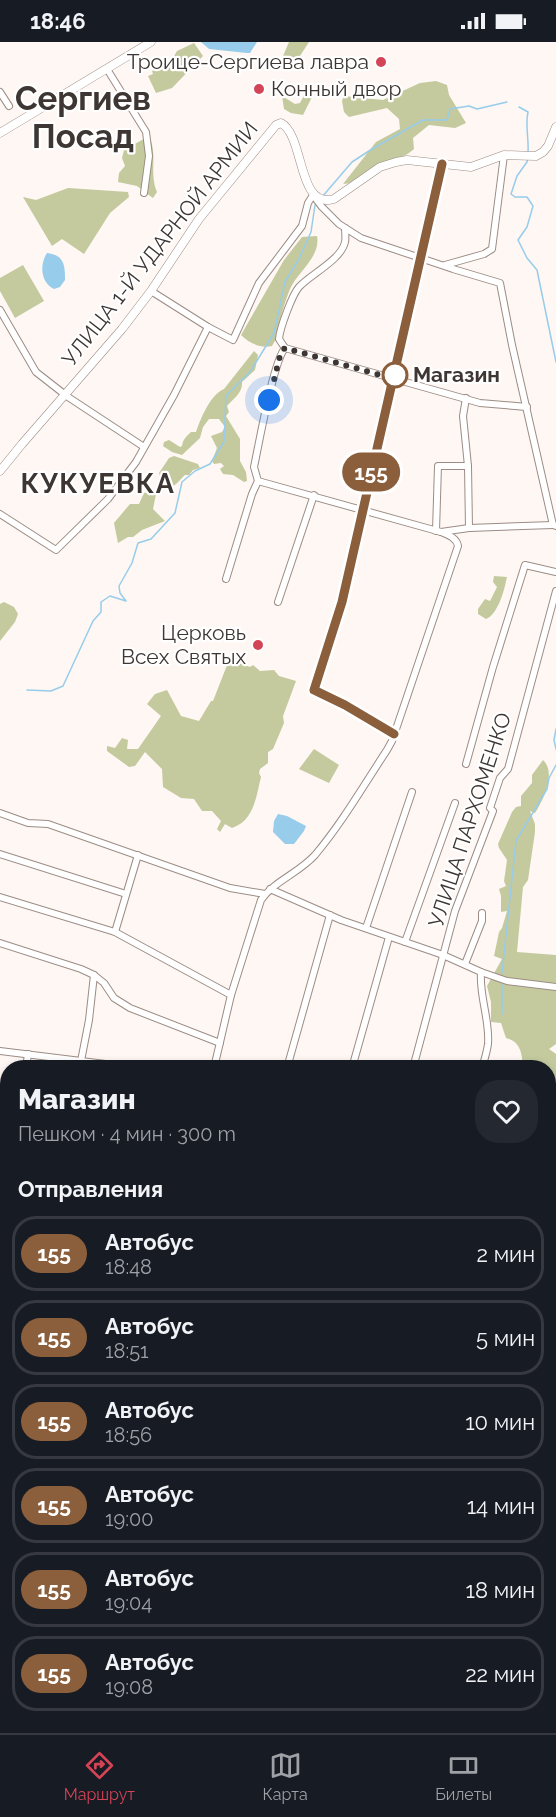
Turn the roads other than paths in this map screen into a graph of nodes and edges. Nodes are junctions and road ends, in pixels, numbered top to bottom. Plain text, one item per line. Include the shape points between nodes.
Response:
1 (152, 42) edge
2 (107, 69) junction
3 (0, 92) edge
4 (9, 106) dead end
5 (556, 129) edge
6 (0, 133) edge
7 (552, 146) edge
8 (504, 155) junction
9 (442, 164) junction
10 (144, 193) dead end
11 (314, 195) junction
12 (334, 199) junction
13 (328, 214) junction
14 (345, 228) junction
15 (420, 258) junction
16 (444, 266) junction
17 (151, 291) junction
18 (0, 310) edge
19 (208, 327) junction
20 (283, 350) junction
21 (394, 379) junction
22 (65, 395) junction
23 (466, 398) junction
24 (527, 407) junction
25 (144, 447) junction
26 (468, 466) junction
27 (0, 471) edge
28 (258, 481) junction
29 (314, 495) junction
30 (363, 509) junction
31 (0, 514) edge
32 (555, 525) edge
33 (469, 528) junction
34 (439, 531) junction
35 (556, 572) edge
36 (226, 579) dead end
37 (556, 591) edge
38 (278, 602) dead end
39 (394, 734) junction
40 (466, 765) dead end
41 (412, 792) dead end
42 (455, 803) dead end
43 (0, 813) edge
44 (0, 854) edge
45 (138, 855) junction
46 (126, 894) junction
47 (265, 894) junction
48 (0, 897) edge
49 (482, 913) dead end
50 (330, 915) junction
51 (366, 928) junction
52 (115, 932) junction
53 (389, 937) junction
54 (405, 942) junction
55 (0, 943) edge
56 (443, 955) junction
57 (465, 964) junction
58 (481, 972) junction
59 (94, 975) junction
60 (556, 987) edge
61 (231, 995) junction
62 (220, 1043) junction
63 (0, 1051) edge
64 (28, 1054) junction
65 (27, 1060) edge
66 (78, 1060) joint
67 (216, 1060) edge
68 (289, 1060) edge
69 (354, 1060) edge
70 (415, 1060) edge
71 (484, 1060) edge

1 - 2 main road
2 - 6 main road
2 - 10 street via 146,132 149,156
3 - 4 street
5 - 7 main road
7 - 8 main road via 527,156
8 - 9 main road via 471,167
8 - 16 street via 492,249
9 - 12 main road via 407,160 387,164
9 - 15 street
11 - 12 main road via 323,201
11 - 13 street
11 - 17 main road, УЛИЦА 1-Й УДАРНОЙ АРМИИ via 289,128 281,123 272,128 199,219
11 - 19 street via 302,226 259,283 233,340
12 - 13 street
13 - 14 street
14 - 15 street via 361,238
14 - 20 street via 345,243 333,261 293,296 280,329
15 - 16 street
15 - 21 street
16 - 24 street via 500,283
17 - 19 street
17 - 22 main road, УЛИЦА 1-Й УДАРНОЙ АРМИИ
18 - 22 street via 36,372
19 - 25 street
20 - 21 street
20 - 28 street via 254,467
21 - 23 street
21 - 30 street
22 - 25 street
22 - 27 main road, УЛИЦА 1-Й УДАРНОЙ АРМИИ
23 - 24 street
23 - 26 street via 463,416
24 - 32 street
25 - 31 street via 114,492 56,550
26 - 33 street
26 - 34 street via 438,466
28 - 29 street
28 - 36 street
29 - 30 street
29 - 38 street
30 - 34 street
30 - 39 street via 342,602 314,690
32 - 33 street
33 - 34 street
34 - 39 street via 458,546
35 - 40 street via 525,565
37 - 56 street, УЛИЦА ПАРХОМЕНКО via 508,769 500,778 490,807 493,811 455,911
39 - 47 street via 314,856
41 - 51 street
42 - 54 street
43 - 45 street via 28,824 48,824
44 - 46 street
45 - 46 street
45 - 47 street via 230,888
46 - 52 street
47 - 50 street
47 - 61 street
48 - 52 street
49 - 57 street
50 - 51 street
50 - 68 street
51 - 53 street
52 - 61 street
53 - 54 street
53 - 69 street
54 - 56 street
55 - 59 street
56 - 57 street
56 - 70 street, УЛИЦА ПАРХОМЕНКО
57 - 58 street
58 - 60 street via 507,981
58 - 71 street via 488,1045
59 - 62 street via 114,998 131,1008
59 - 66 street via 89,1020
61 - 62 street
62 - 67 street
63 - 64 street
64 - 65 street
64 - 66 street

